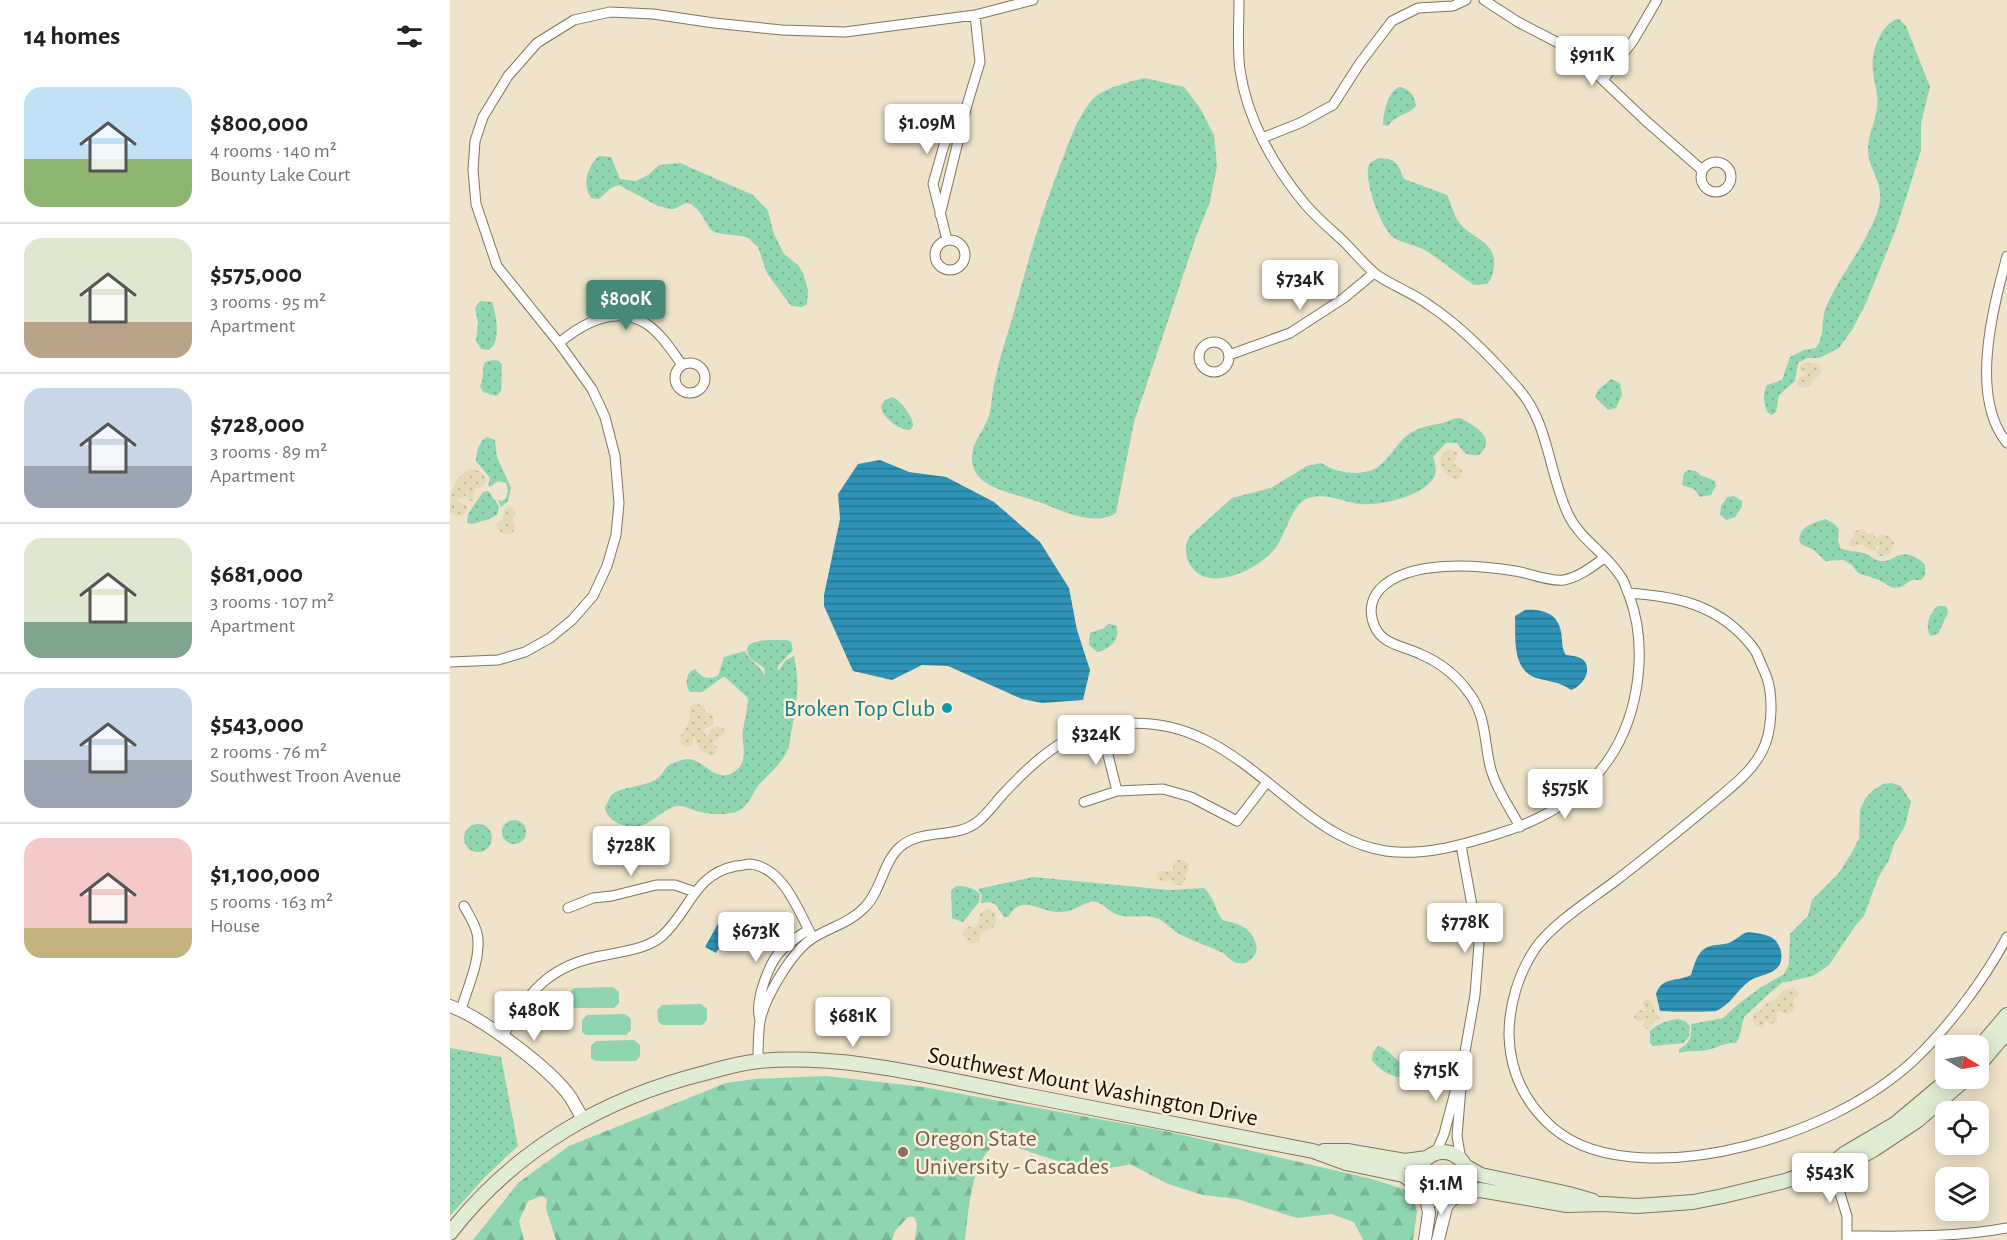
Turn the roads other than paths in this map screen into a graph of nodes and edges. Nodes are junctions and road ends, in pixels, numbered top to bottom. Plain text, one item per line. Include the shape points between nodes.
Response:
1 (1033, 0) edge
2 (1239, 0) edge
3 (1466, 0) edge
4 (1484, 0) edge
5 (1657, 0) edge
6 (975, 15) junction
7 (1604, 80) junction
8 (967, 105) junction
9 (1262, 138) junction
10 (1702, 170) dead end
11 (940, 215) junction
12 (946, 240) dead end
13 (2007, 256) edge
14 (1374, 273) junction
15 (559, 343) junction
16 (1229, 355) dead end
17 (682, 365) dead end
18 (2007, 443) edge
19 (1604, 558) junction
20 (1628, 593) junction
21 (450, 662) edge
22 (1101, 727) junction
23 (1267, 782) junction
24 (1117, 791) junction
25 (1084, 802) dead end
26 (1520, 827) junction
27 (1461, 845) junction
28 (695, 892) junction
29 (464, 906) dead end
30 (568, 908) dead end
31 (811, 934) junction
32 (2007, 937) edge
33 (455, 1008) edge
34 (2007, 1015) edge
35 (760, 1020) junction
36 (2007, 1032) edge
37 (503, 1036) junction
38 (1989, 1036) edge
39 (1989, 1053) edge
40 (758, 1061) junction
41 (1463, 1063) junction
42 (1937, 1089) edge
43 (1953, 1089) edge
44 (583, 1119) junction
45 (1313, 1151) junction
46 (1430, 1156) junction
47 (1463, 1163) junction
48 (1832, 1165) junction
49 (1423, 1190) junction
50 (1456, 1196) junction
51 (1604, 1204) junction
52 (2007, 1228) edge
53 (450, 1233) edge
54 (1847, 1238) edge
55 (1425, 1240) edge
56 (1438, 1240) edge

1 - 6 street
2 - 9 street via 1239,66 1246,98
3 - 9 street via 1453,6 1418,8 1392,21 1332,105
4 - 7 street via 1570,49
5 - 7 street
6 - 8 street via 980,62
6 - 15 street via 845,32 782,30 610,12 574,20 537,43 508,76 483,117 473,170 476,204 497,266
7 - 10 street
8 - 11 street
8 - 11 street via 944,145 933,184
9 - 14 street via 1308,208
11 - 12 street
13 - 18 street via 1985,370 1993,414
14 - 16 street via 1290,333
14 - 19 street via 1428,304 1481,348 1523,393 1543,430 1571,521
15 - 17 street via 578,327 597,319 631,318 645,323 661,337
15 - 21 street via 592,389 605,417 615,456 619,503 616,535 607,566 593,596 550,638 525,652 498,660
19 - 20 street via 1621,576
19 - 26 street via 1588,570 1563,580 1484,568 1434,568 1398,576 1375,595 1371,605 1374,624 1383,638 1436,662 1469,693 1484,725 1490,768
20 - 26 street via 1637,619 1640,661 1625,727 1609,760 1581,791
20 - 32 street via 1687,601 1711,610 1754,647 1768,681 1766,743 1749,771 1565,919 1536,947 1514,995 1509,1022 1510,1051 1522,1090 1550,1125 1580,1146 1599,1152 1661,1157 1715,1153 1821,1120 1881,1085 1912,1061 1980,984
22 - 23 street via 1128,723 1178,728 1214,742
22 - 24 street
22 - 31 street via 1072,737 1040,757 977,823 960,831 920,837 899,848 868,904 839,926
23 - 24 street via 1237,821 1191,797 1163,789
23 - 27 street via 1322,826 1365,846 1425,852
24 - 25 street
26 - 27 street
27 - 41 street via 1479,944
28 - 30 street via 675,885 656,885 593,898
28 - 31 street via 704,881 724,869 749,864 762,867 781,881
28 - 37 street via 660,937 634,950 577,962 551,975 520,1006
29 - 33 street via 478,940 476,959
31 - 35 street via 779,980
31 - 35 street via 787,943 773,959 758,1004
33 - 37 street
34 - 38 main road
35 - 40 street
36 - 39 main road
37 - 44 street via 550,1075
40 - 44 main road, Southwest Mount Washington Drive via 670,1082
40 - 45 main road, Southwest Mount Washington Drive via 860,1065
41 - 46 street via 1444,1134
41 - 47 street via 1457,1136
42 - 48 main road via 1904,1118
43 - 48 main road via 1918,1120 1873,1150 1847,1164
44 - 53 main road, Southwest Mount Washington Drive via 499,1180
45 - 46 main road, Southwest Mount Washington Drive via 1347,1151 1405,1161
45 - 49 main road, Southwest Mount Washington Drive via 1346,1163 1403,1175
46 - 47 main road via 1451,1153
46 - 49 main road via 1419,1174
47 - 50 main road via 1467,1181
47 - 51 main road via 1481,1175
48 - 51 main road via 1754,1189 1693,1202
48 - 54 street via 1847,1216
49 - 50 main road via 1439,1200
49 - 55 street via 1429,1213
50 - 51 main road via 1480,1190 1567,1205
50 - 56 street via 1446,1207
52 - 54 street

